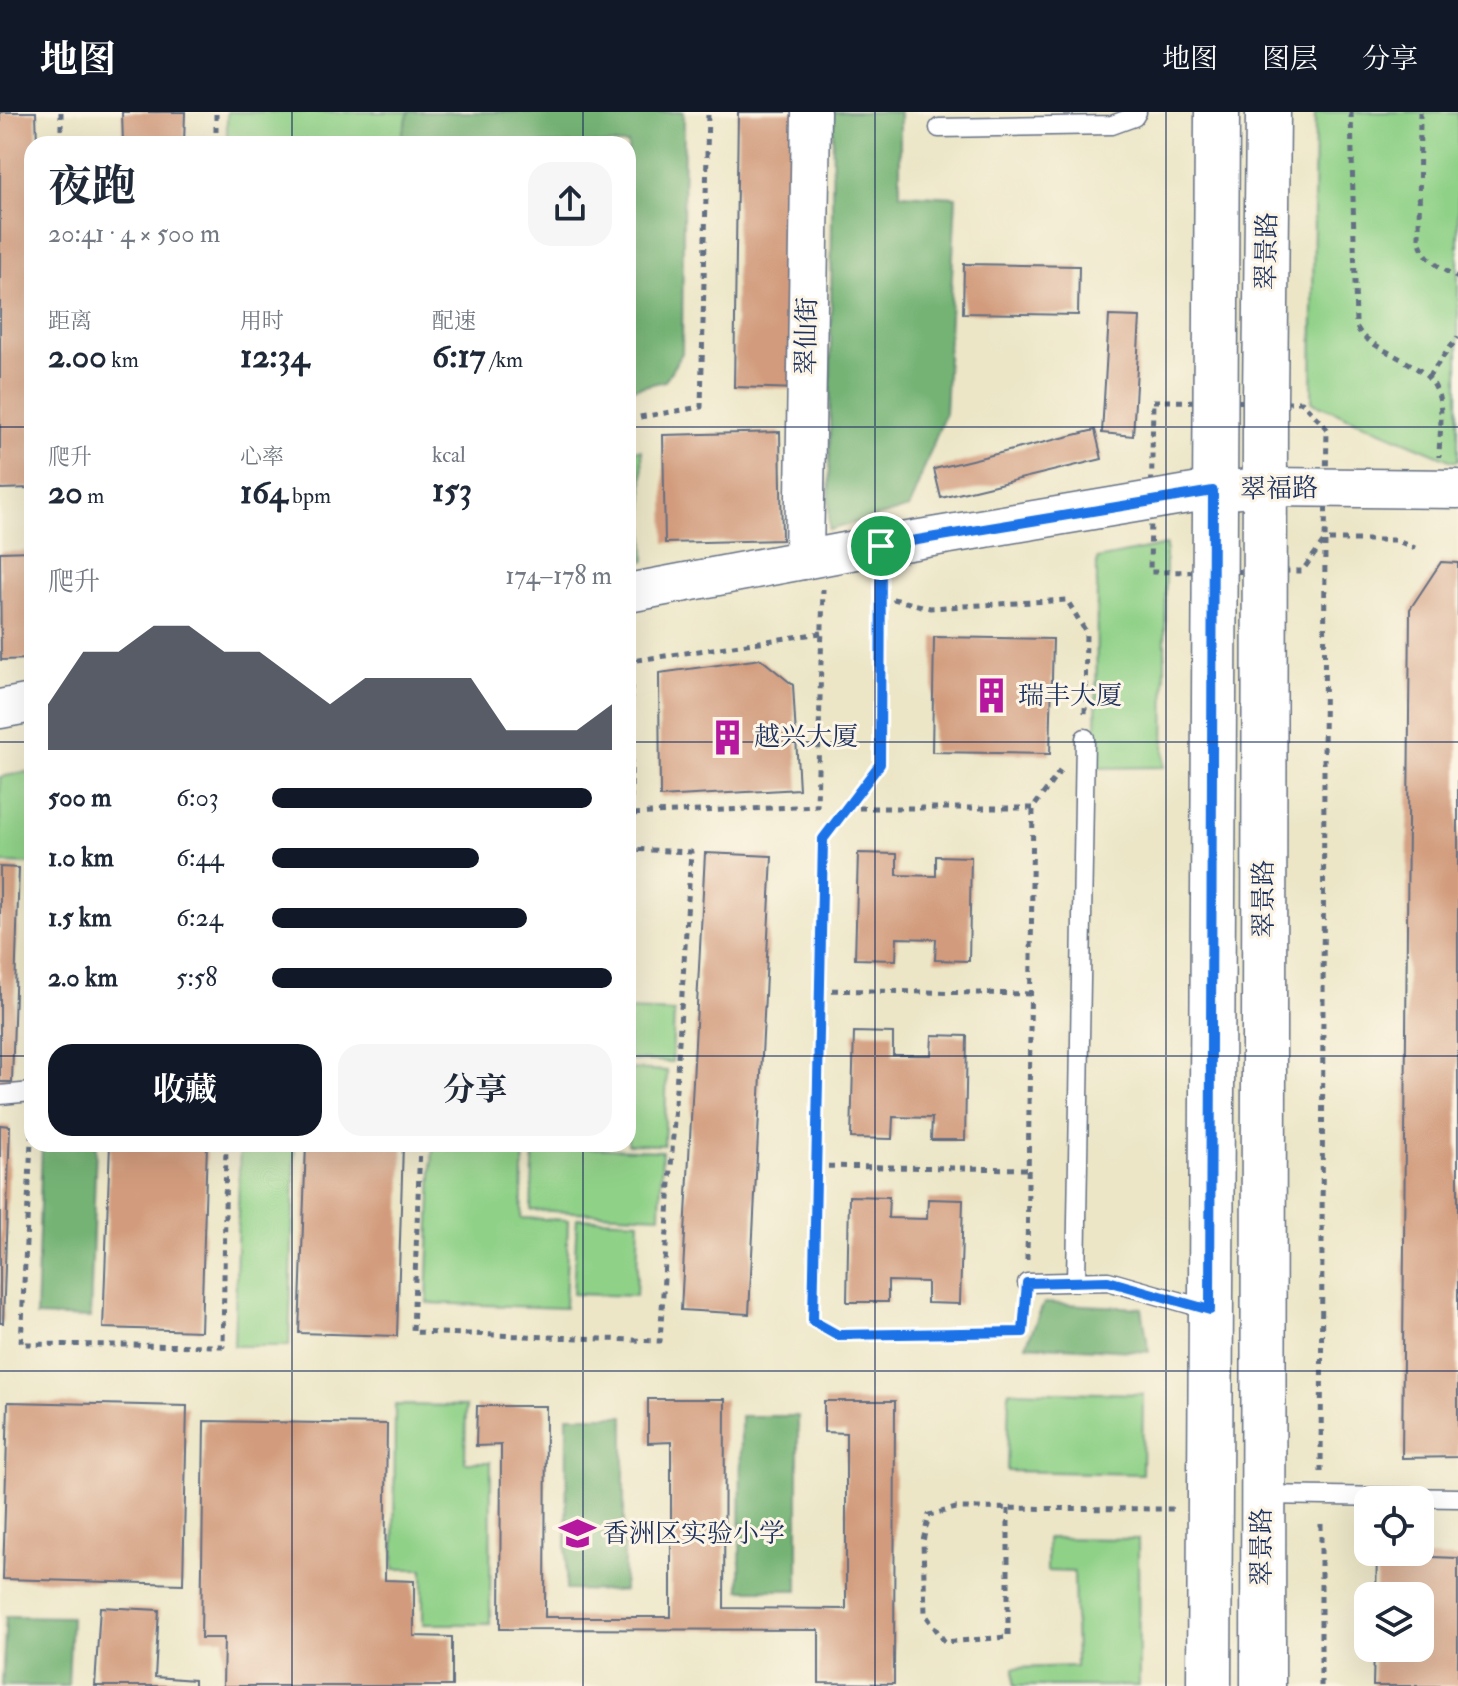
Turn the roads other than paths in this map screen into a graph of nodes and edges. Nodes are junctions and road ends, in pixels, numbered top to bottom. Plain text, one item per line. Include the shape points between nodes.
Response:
1 (811, 112) edge
2 (1137, 112) edge
3 (1217, 112) edge
4 (1268, 112) edge
5 (939, 128) dead end
6 (1266, 487) junction
7 (1448, 489) edge
8 (1213, 491) junction
9 (814, 558) junction
10 (636, 591) edge
11 (24, 704) edge
12 (0, 709) edge
13 (1085, 738) road end
14 (24, 1093) edge
15 (0, 1095) edge
16 (1076, 1282) junction
17 (1027, 1283) road end
18 (1210, 1310) junction
19 (1262, 1495) junction
20 (1458, 1498) edge
21 (1209, 1686) edge
22 (1263, 1686) edge

1 - 9 street, 翠仙街
2 - 5 lane via 1112,125
3 - 8 main road, 翠景路
4 - 6 main road, 翠景路
6 - 7 street, 翠福路
6 - 8 street, 翠福路
6 - 19 main road, 翠景路
8 - 9 street, 翠福路
8 - 18 main road, 翠景路
9 - 10 street, 翠福路
11 - 12 street
13 - 16 lane
14 - 15 lane
16 - 17 lane
16 - 18 lane via 1108,1281
18 - 21 main road, 翠景路
19 - 20 lane
19 - 22 main road, 翠景路

